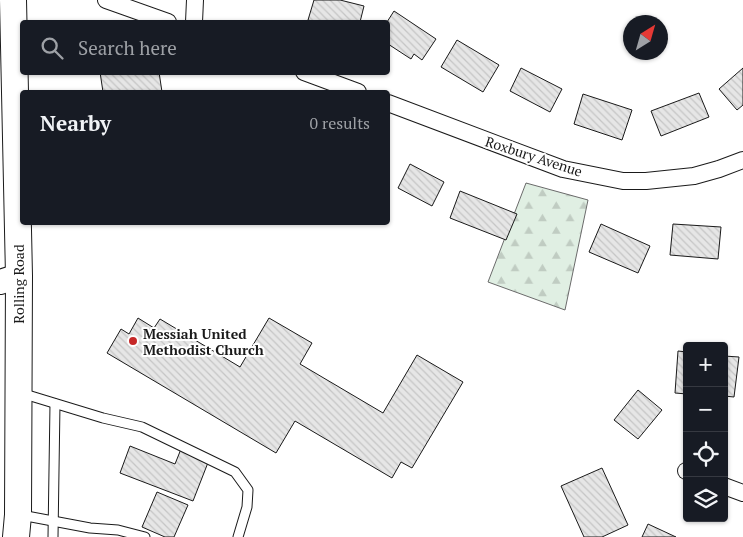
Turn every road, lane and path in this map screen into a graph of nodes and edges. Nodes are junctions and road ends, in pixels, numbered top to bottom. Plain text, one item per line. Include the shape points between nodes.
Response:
1 (13, 0) edge
2 (106, 0) edge
3 (195, 0) edge
4 (162, 20) edge
5 (194, 20) edge
6 (312, 75) edge
7 (353, 90) edge
8 (390, 104) edge
9 (743, 160) edge
10 (9, 279) edge
11 (18, 393) junction
12 (55, 404) junction
13 (728, 487) edge
14 (743, 493) edge
15 (54, 521) junction
16 (17, 526) edge
17 (53, 537) edge
18 (145, 537) edge
19 (238, 537) edge

1 - 10 main road, Rolling Road
2 - 4 street
3 - 5 street
6 - 7 street
8 - 9 street, Roxbury Avenue via 564,168 623,181 694,176
10 - 11 main road, Rolling Road
11 - 12 lane
11 - 16 main road, Rolling Road
12 - 15 lane
12 - 19 lane via 142,427 235,472 248,490 247,507
13 - 14 street
15 - 16 lane
15 - 17 lane
15 - 18 lane

